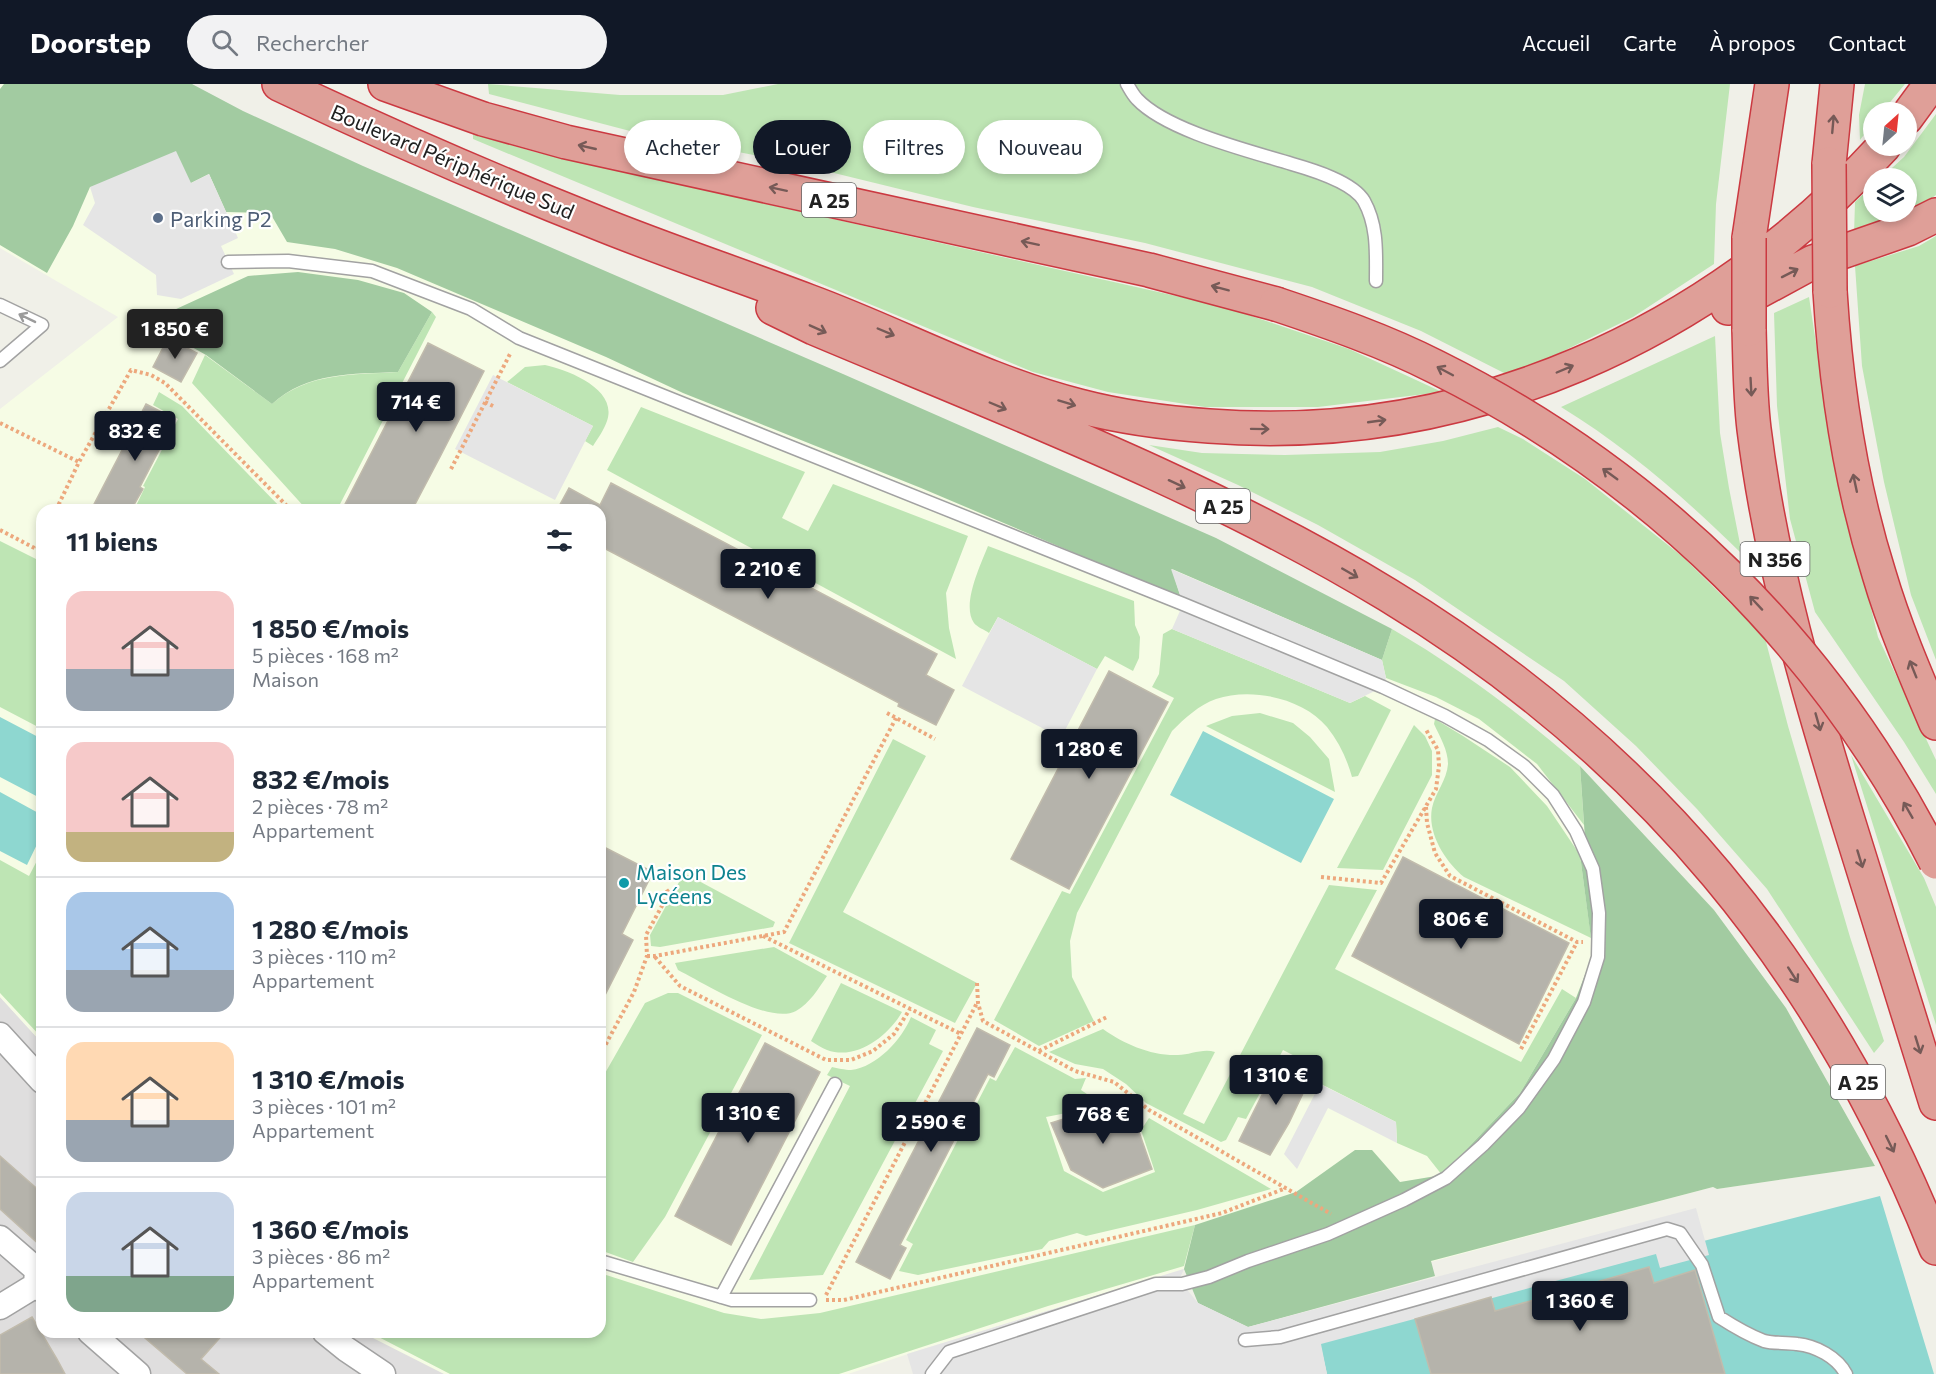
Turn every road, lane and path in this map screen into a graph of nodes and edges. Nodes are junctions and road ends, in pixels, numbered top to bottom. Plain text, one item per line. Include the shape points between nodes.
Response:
1 (279, 84) edge
2 (385, 84) edge
3 (1127, 84) edge
4 (1749, 84) edge
5 (1772, 84) edge
6 (1837, 84) edge
7 (1931, 84) edge
8 (1917, 103) edge
9 (1874, 156) edge
10 (1936, 215) edge
11 (596, 222) junction
12 (1749, 238) junction
13 (228, 262) dead end
14 (1376, 281) dead end
15 (0, 305) edge
16 (519, 338) junction
17 (1626, 343) junction
18 (0, 361) edge
19 (485, 402) junction
20 (495, 407) dead end
21 (0, 423) edge
22 (79, 462) junction
23 (451, 469) dead end
24 (59, 504) edge
25 (285, 504) edge
26 (0, 530) edge
27 (36, 548) edge
28 (1405, 697) junction
29 (887, 713) dead end
30 (896, 718) junction
31 (1936, 723) edge
32 (935, 739) dead end
33 (1426, 807) junction
34 (1936, 862) edge
35 (1321, 877) dead end
36 (666, 889) dead end
37 (763, 936) junction
38 (1576, 942) junction
39 (1598, 943) junction
40 (647, 956) junction
41 (655, 956) junction
42 (977, 983) dead end
43 (978, 1003) junction
44 (910, 1009) junction
45 (1107, 1017) dead end
46 (961, 1034) junction
47 (0, 1035) edge
48 (606, 1044) edge
49 (1521, 1049) dead end
50 (1039, 1052) junction
51 (36, 1075) edge
52 (835, 1084) dead end
53 (1936, 1104) edge
54 (1286, 1188) junction
55 (1350, 1224) junction
56 (0, 1238) edge
57 (1936, 1248) edge
58 (606, 1263) edge
59 (36, 1269) edge
60 (36, 1289) edge
61 (721, 1297) junction
62 (810, 1300) dead end
63 (0, 1307) edge
64 (97, 1338) edge
65 (332, 1338) edge
66 (1245, 1340) dead end
67 (138, 1374) edge
68 (383, 1374) edge
69 (933, 1374) edge
70 (1846, 1374) edge

1 - 11 highway, Boulevard Périphérique Sud / A 25
34 -> 2 highway, A 25, bridge via 1902,799 1842,706 1748,595 1658,510 1589,458 1473,386 1395,348 1276,304 1139,267 567,142 483,119
3 - 14 lane via 1137,99 1160,117 1186,129 1343,183 1364,200 1376,234
4 - 12 highway via 1743,172
5 - 12 highway, N 356
31 -> 6 highway, bridge via 1890,610 1855,485 1843,415 1830,291 1829,164
7 - 8 highway
9 - 17 highway via 1764,257 1690,308
17 -> 10 highway via 1658,347 1813,262 1908,229
11 -> 17 highway via 827,308 1038,394 1153,421 1280,429 1411,416 1536,381
11 -> 57 highway, A 25 via 814,328 1135,464 1241,515 1386,593 1509,676 1582,736 1659,809 1760,927 1817,1011 1866,1096
12 -> 53 highway, N 356, bridge via 1754,426 1772,545 1836,783
13 - 16 lane via 288,261 372,271 471,309
18 -> 15 lane via 42,325
16 - 19 path
16 - 28 lane
19 - 20 path
19 - 23 path
21 - 22 path
22 - 24 path
22 - 25 path via 131,370 165,383
26 - 27 path
28 - 33 path via 1400,711 1419,720 1438,750 1436,789
28 - 39 lane via 1488,740 1524,766 1553,795 1576,831 1593,869 1599,912
29 - 30 path
30 - 32 path
30 - 37 path via 784,932
33 - 35 path via 1381,883
33 - 38 path via 1435,853 1450,876
36 - 40 path via 669,893 646,935
37 - 41 path
37 - 44 path
38 - 39 path
38 - 49 path
39 - 55 lane via 1598,957 1584,1002 1554,1059 1519,1108 1446,1178
40 - 41 path
40 - 48 path via 634,992
41 - 44 path via 680,986 826,1060 850,1060 873,1051 894,1034
42 - 43 path
43 - 46 path
43 - 50 path via 982,1021
44 - 46 path
45 - 50 path
46 - 54 path via 823,1300 844,1300 1222,1213
47 - 51 street
50 - 54 path via 1075,1071 1114,1082 1149,1110
52 - 61 lane
54 - 55 path
55 - 69 lane via 1209,1277 1182,1284 1156,1284 949,1352
56 - 59 street
58 - 61 lane
60 - 63 street
61 - 62 lane
64 - 67 street
65 - 68 street
66 - 70 lane via 1280,1337 1667,1229 1680,1233 1702,1265 1719,1317 1767,1341 1800,1344 1825,1353

